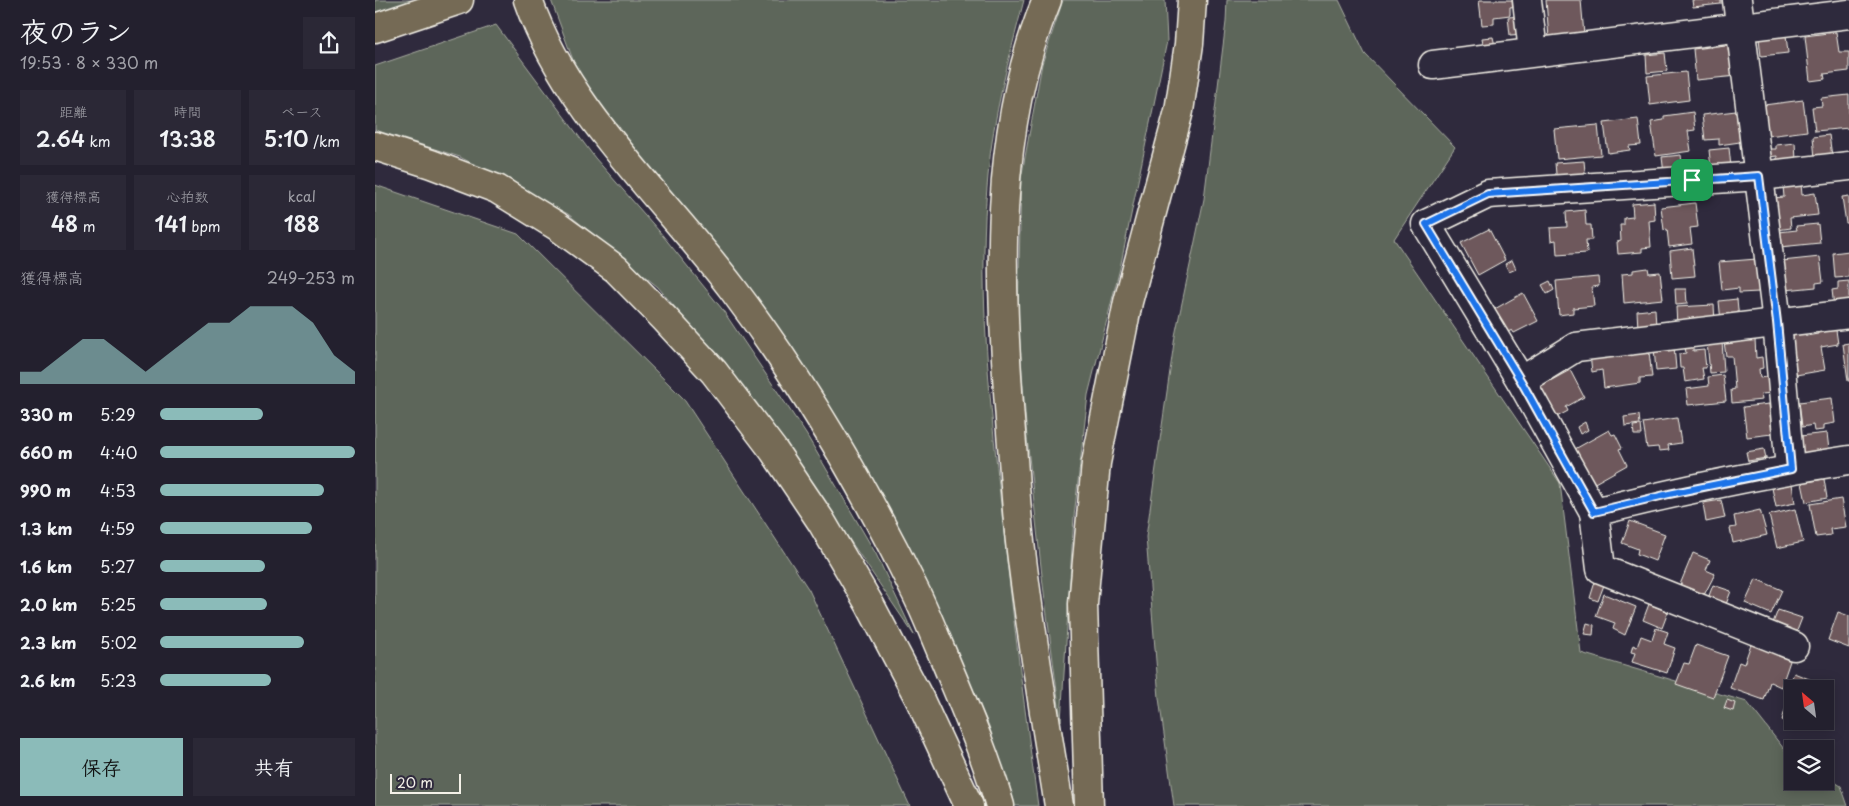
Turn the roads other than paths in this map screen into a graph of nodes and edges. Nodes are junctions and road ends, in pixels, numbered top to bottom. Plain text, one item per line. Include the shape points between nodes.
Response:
1 (459, 0) edge
2 (528, 0) edge
3 (1047, 0) edge
4 (1192, 0) edge
5 (1527, 0) edge
6 (1739, 13) edge
7 (1849, 14) edge
8 (375, 28) edge
9 (1533, 52) junction
10 (1433, 65) dead end
11 (375, 146) edge
12 (1849, 166) edge
13 (1759, 176) junction
14 (1849, 314) edge
15 (1777, 322) junction
16 (1521, 381) junction
17 (1849, 460) edge
18 (1791, 469) junction
19 (1594, 512) junction
20 (1794, 646) dead end
21 (969, 806) edge
22 (1000, 806) edge
23 (1059, 806) edge
24 (1089, 806) edge

1 - 8 highway
2 - 22 highway via 548,45 573,88 614,145 731,287 816,410 915,592 956,687
3 - 23 highway via 1023,71 1011,131 1004,196 1002,264 1004,343 1022,558
4 - 24 highway via 1179,111 1128,302 1096,463 1083,604
5 - 9 street
6 - 7 street
6 - 9 street
6 - 13 street
9 - 10 street
11 - 21 highway via 497,189 557,226 616,269 714,372 821,521 920,700
12 - 13 street
13 - 15 street
13 - 16 street via 1488,194 1426,224
14 - 15 street
15 - 16 street via 1576,347
15 - 18 street
16 - 19 street
17 - 18 street
18 - 19 street
19 - 20 street via 1601,569

